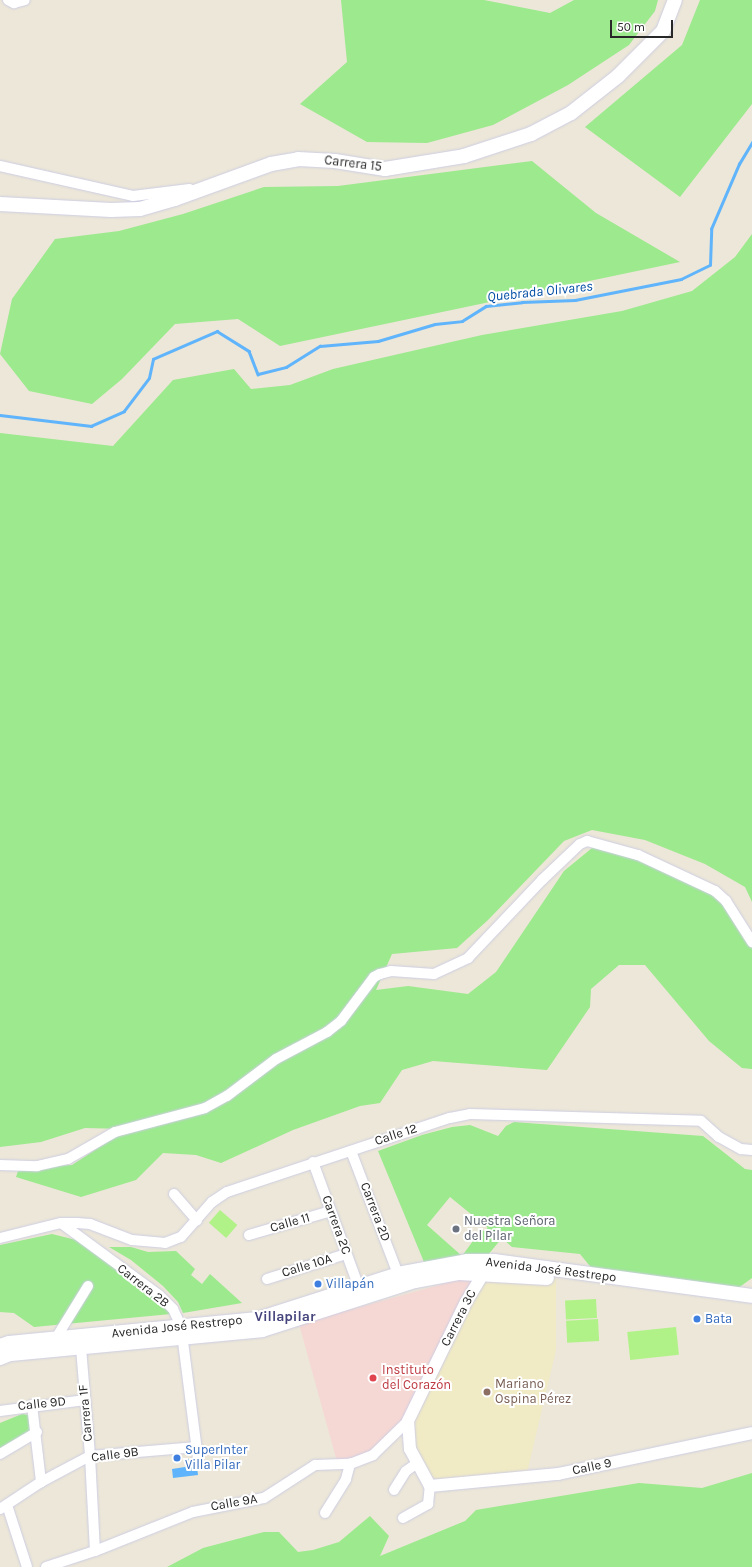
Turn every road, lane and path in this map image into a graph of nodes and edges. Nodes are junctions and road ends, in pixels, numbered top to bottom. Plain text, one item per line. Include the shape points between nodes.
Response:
1 (8, 0) edge
2 (25, 0) edge
3 (675, 0) edge
4 (0, 166) edge
5 (204, 188) junction
6 (0, 204) edge
7 (752, 942) edge
8 (752, 1150) edge
9 (351, 1151) junction
10 (313, 1162) junction
11 (0, 1165) edge
12 (174, 1194) dead end
13 (331, 1211) junction
14 (197, 1220) junction
15 (61, 1223) junction
16 (249, 1235) dead end
17 (0, 1238) edge
18 (346, 1254) junction
19 (494, 1261) junction
20 (482, 1272) junction
21 (398, 1274) junction
22 (267, 1278) dead end
23 (88, 1286) dead end
24 (359, 1288) junction
25 (752, 1296) edge
26 (752, 1305) edge
27 (182, 1332) junction
28 (56, 1338) junction
29 (0, 1346) edge
30 (81, 1348) junction
31 (0, 1358) edge
32 (85, 1400) junction
33 (32, 1406) junction
34 (0, 1410) edge
35 (408, 1421) junction
36 (37, 1432) junction
37 (752, 1433) edge
38 (197, 1447) junction
39 (0, 1454) edge
40 (90, 1456) junction
41 (198, 1459) dead end
42 (350, 1464) junction
43 (416, 1464) junction
44 (41, 1482) junction
45 (430, 1486) junction
46 (394, 1490) dead end
47 (3, 1507) edge
48 (325, 1513) dead end
49 (404, 1518) dead end
50 (95, 1551) junction
51 (27, 1567) edge
52 (46, 1567) edge

1 - 2 street via 14,3
3 - 5 main road, Carrera 15 via 663,31 643,52 571,113 531,134 464,156 408,167 385,169 335,161 298,159 271,164
4 - 5 street via 132,196
5 - 6 main road, Carrera 15 via 140,209 111,210
7 - 11 street via 726,901 715,891 638,855 587,841 580,844 542,880 468,958 434,974 391,971 374,977 341,1021 276,1059 227,1096 205,1108 115,1132 68,1159 37,1166
8 - 9 street, Calle 12 via 741,1149 719,1137 701,1121 470,1114 450,1118
9 - 10 street, Calle 12
9 - 21 street, Carrera 2D
10 - 13 street, Carrera 2C
10 - 14 street, Calle 12 via 226,1192 212,1202
12 - 14 street
13 - 16 street, Calle 11
13 - 18 street, Carrera 2C
14 - 15 street, Calle 12 via 181,1237 164,1243 132,1240 90,1224
15 - 17 street
15 - 27 street, Carrera 2B via 159,1295 173,1309
18 - 22 street, Calle 10A
18 - 24 street, Carrera 2C
19 - 20 street, Carrera 3C
19 - 21 main road, Avenida José Restrepo via 467,1261
19 - 25 main road, Avenida José Restrepo
20 - 26 main road, Avenida José Restrepo via 556,1278
20 - 27 main road, Avenida José Restrepo via 459,1273 415,1281 262,1330
20 - 35 street, Carrera 3C
21 - 24 main road, Avenida José Restrepo
23 - 28 street
24 - 27 main road, Avenida José Restrepo via 258,1319
27 - 28 main road, Avenida José Restrepo
27 - 30 main road, Avenida José Restrepo
27 - 38 street, Carrera 2B
28 - 29 main road, Avenida José Restrepo
30 - 31 main road, Avenida José Restrepo via 10,1354
30 - 32 street, Carrera 1F
32 - 33 street, Calle 9D
32 - 40 street, Carrera 1F
33 - 34 street, Calle 9D
33 - 36 street
35 - 42 street, Calle 9A via 373,1455
35 - 43 street via 410,1449
36 - 39 street
36 - 44 street
37 - 45 street, Calle 9 via 558,1474
38 - 40 street, Calle 9B
38 - 41 street, Carrera 2B
40 - 44 street, Calle 9B
40 - 50 street, Carrera 1F
42 - 48 street via 346,1479
42 - 50 street, Calle 9A via 315,1465 264,1498 193,1512
43 - 45 street
43 - 46 street via 406,1471
44 - 47 street, Calle 9B
45 - 49 street via 428,1504
47 - 51 street
50 - 52 street, Calle 9A

